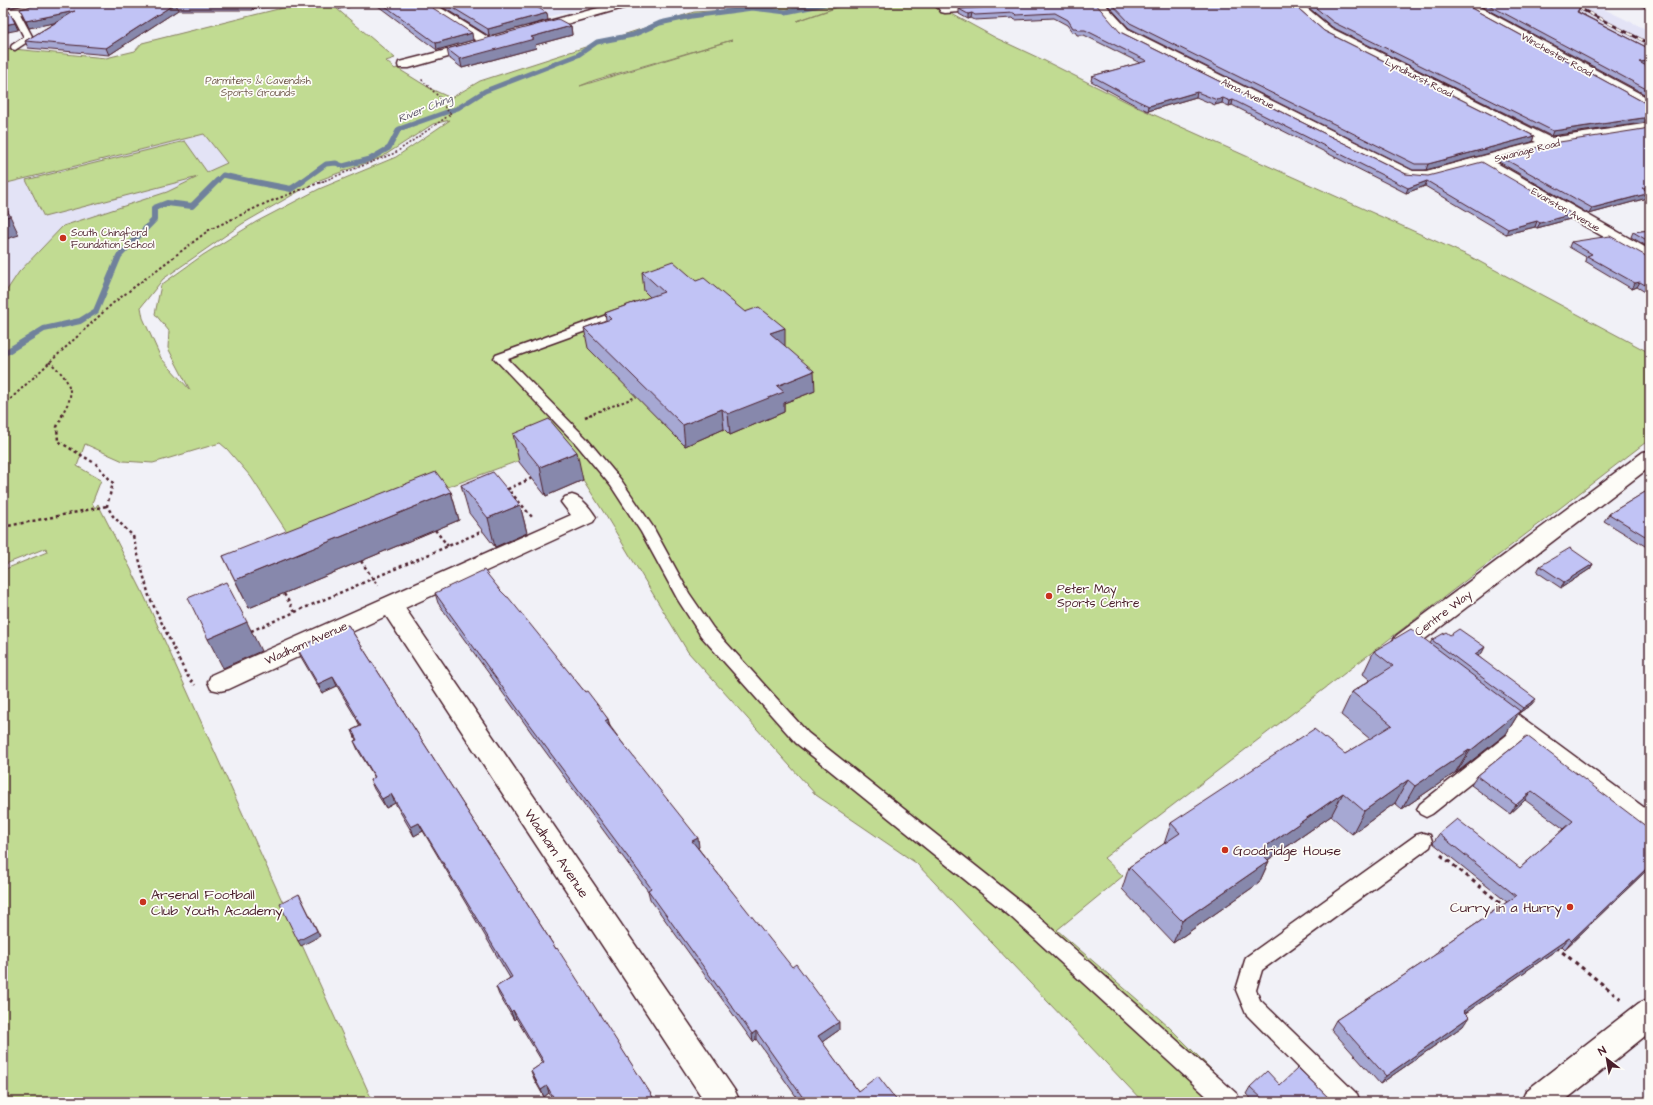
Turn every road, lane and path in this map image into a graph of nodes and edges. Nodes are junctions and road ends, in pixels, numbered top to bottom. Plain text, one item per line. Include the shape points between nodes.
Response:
1 (56, 3) edge
2 (425, 3) edge
3 (630, 3) edge
4 (1039, 3) edge
5 (1098, 3) edge
6 (1294, 3) edge
7 (1463, 3) edge
8 (940, 6) edge
9 (13, 7) edge
10 (3, 14) edge
11 (523, 32) edge
12 (15, 47) dead end
13 (404, 65) joint
14 (1650, 105) edge
15 (1650, 127) edge
16 (1549, 143) junction
17 (1482, 161) junction
18 (1406, 172) joint
19 (1650, 257) edge
20 (635, 308) edge
21 (49, 362) junction
22 (636, 397) edge
23 (3, 406) edge
24 (566, 425) junction
25 (1650, 457) edge
26 (532, 478) edge
27 (572, 502) dead end
28 (107, 506) junction
29 (3, 527) edge
30 (435, 530) edge
31 (483, 531) edge
32 (546, 535) junction
33 (448, 546) junction
34 (361, 562) edge
35 (373, 578) junction
36 (284, 594) edge
37 (391, 605) junction
38 (295, 612) junction
39 (251, 631) dead end
40 (1435, 666) edge
41 (220, 682) joint
42 (1473, 694) edge
43 (1523, 732) junction
44 (1426, 809) dead end
45 (1650, 827) edge
46 (1423, 841) joint
47 (1509, 910) edge
48 (1552, 944) edge
49 (1647, 1016) edge
50 (724, 1102) edge
51 (1229, 1102) edge
52 (1349, 1102) edge
53 (1537, 1102) edge

1 - 9 street
2 - 13 street via 492,41
3 - 11 street
4 - 8 street
5 - 18 street, Alma Avenue via 1124,32
6 - 16 street, Lyndhurst Road via 1327,30
7 - 14 street, Winchester Road
9 - 10 street
9 - 12 lane via 29,38
13 - 21 path via 425,82 444,102 445,108 451,114 395,153 266,203 209,230 112,304
15 - 16 street, Swanage Road
16 - 17 street, Swanage Road
17 - 18 street, Swanage Road via 1426,176 1410,175
17 - 19 street, Evanston Avenue
20 - 24 lane via 500,358
21 - 23 path
21 - 28 path via 60,370 68,383 70,397 57,427 58,442 78,452 107,475 112,484
22 - 24 path
24 - 51 lane via 616,483 648,531 683,596 708,632 802,738 1018,911
25 - 40 street, Centre Way via 1404,642
26 - 32 path via 508,489
27 - 32 street, Wadham Avenue via 585,517
28 - 29 path
28 - 41 path via 133,536 149,596 186,674 197,687
30 - 33 path
31 - 33 path
32 - 37 street, Wadham Avenue
33 - 35 path
34 - 35 path
35 - 37 path
35 - 38 path
36 - 38 path
37 - 41 street, Wadham Avenue
37 - 50 street, Wadham Avenue
38 - 39 path
42 - 43 street
43 - 44 lane
43 - 45 street
46 - 47 path
46 - 52 lane via 1253,964 1246,990 1253,1007
48 - 49 path
49 - 53 street

